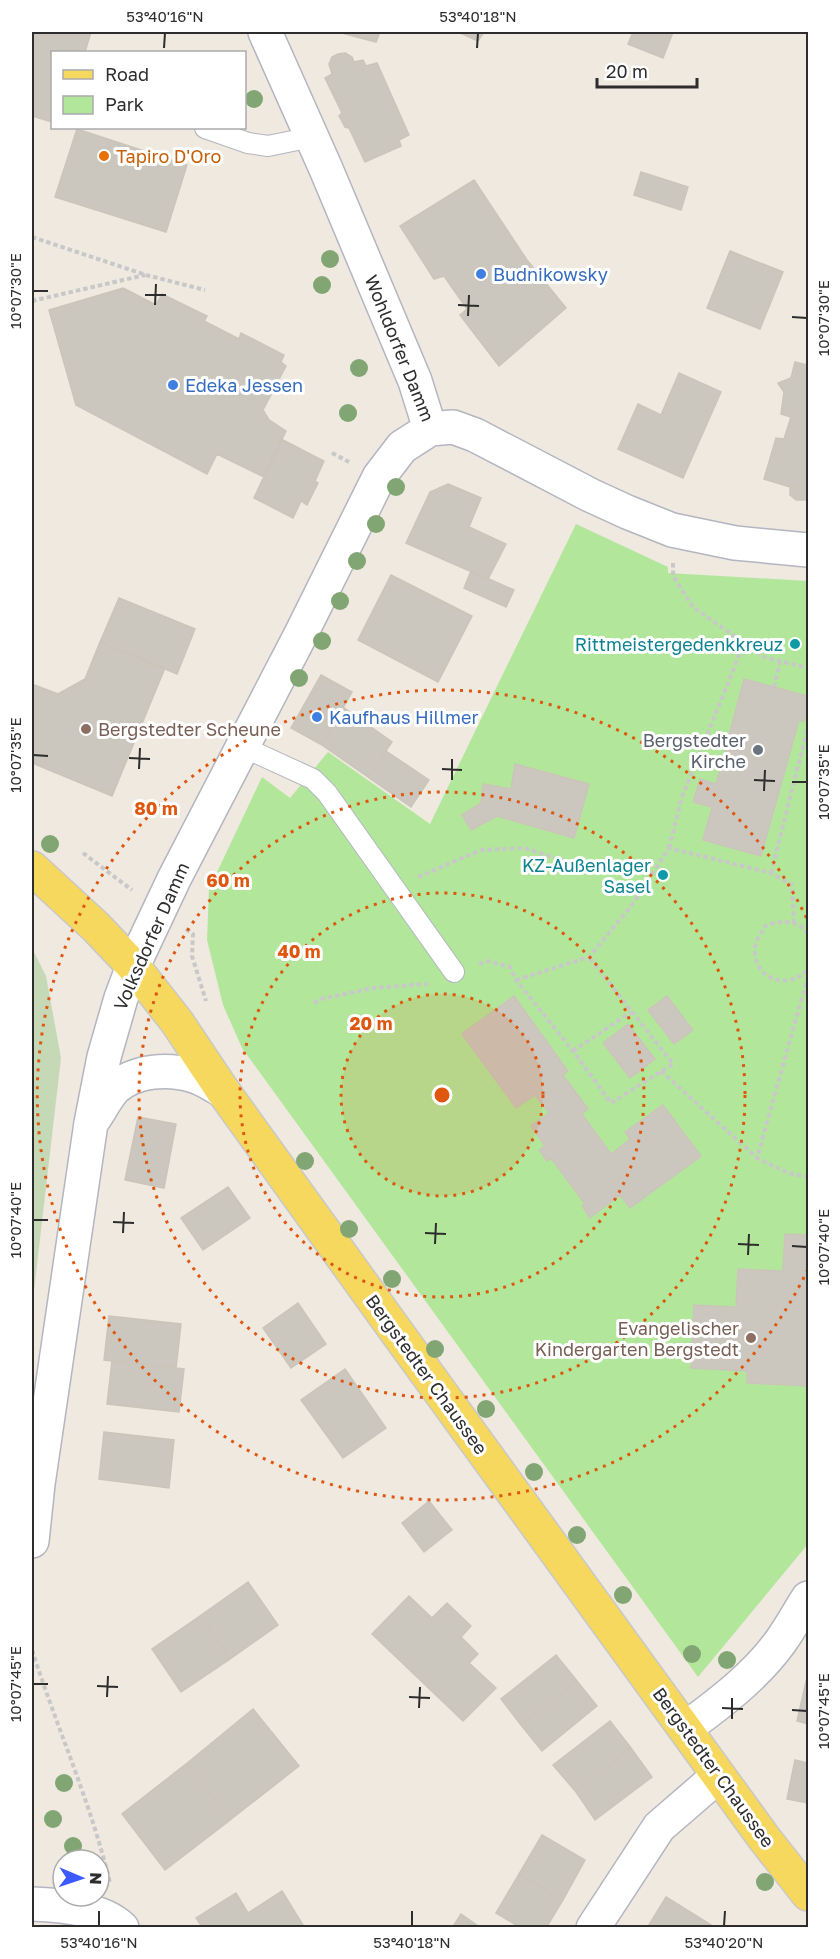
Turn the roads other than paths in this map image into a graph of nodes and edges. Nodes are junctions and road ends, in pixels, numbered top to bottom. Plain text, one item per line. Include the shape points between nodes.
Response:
1 (265, 32) edge
2 (208, 129) edge
3 (312, 136) junction
4 (430, 429) junction
5 (808, 550) edge
6 (243, 747) junction
7 (32, 868) edge
8 (133, 966) junction
9 (454, 972) road end
10 (223, 1091) junction
11 (91, 1123) junction
12 (35, 1483) edge
13 (32, 1540) edge
14 (808, 1598) edge
15 (686, 1728) junction
16 (718, 1776) junction
17 (808, 1894) edge
18 (32, 1904) edge
19 (121, 1926) edge
20 (593, 1928) edge

1 - 3 street, Wohldorfer Damm
2 - 3 lane via 268,146
3 - 4 street, Wohldorfer Damm via 415,381
4 - 5 street, Wohldorfer Damm via 453,427 475,435 590,495 672,530 735,543
4 - 6 street, Volksdorfer Damm via 402,447 378,477
6 - 8 street, Volksdorfer Damm
6 - 9 lane via 313,779
7 - 8 main road, Bergstedter Chaussee
8 - 10 main road, Bergstedter Chaussee
8 - 11 street, Volksdorfer Damm via 109,1035
10 - 11 street via 195,1076 168,1071 149,1073 130,1078 114,1089
10 - 15 main road, Bergstedter Chaussee
11 - 12 street, Volksdorfer Damm
12 - 13 street, Volksdorfer Damm
14 - 15 street via 780,1642 743,1683
15 - 16 main road, Bergstedter Chaussee
16 - 17 main road, Bergstedter Chaussee
16 - 20 street via 658,1827
18 - 19 street via 74,1908

